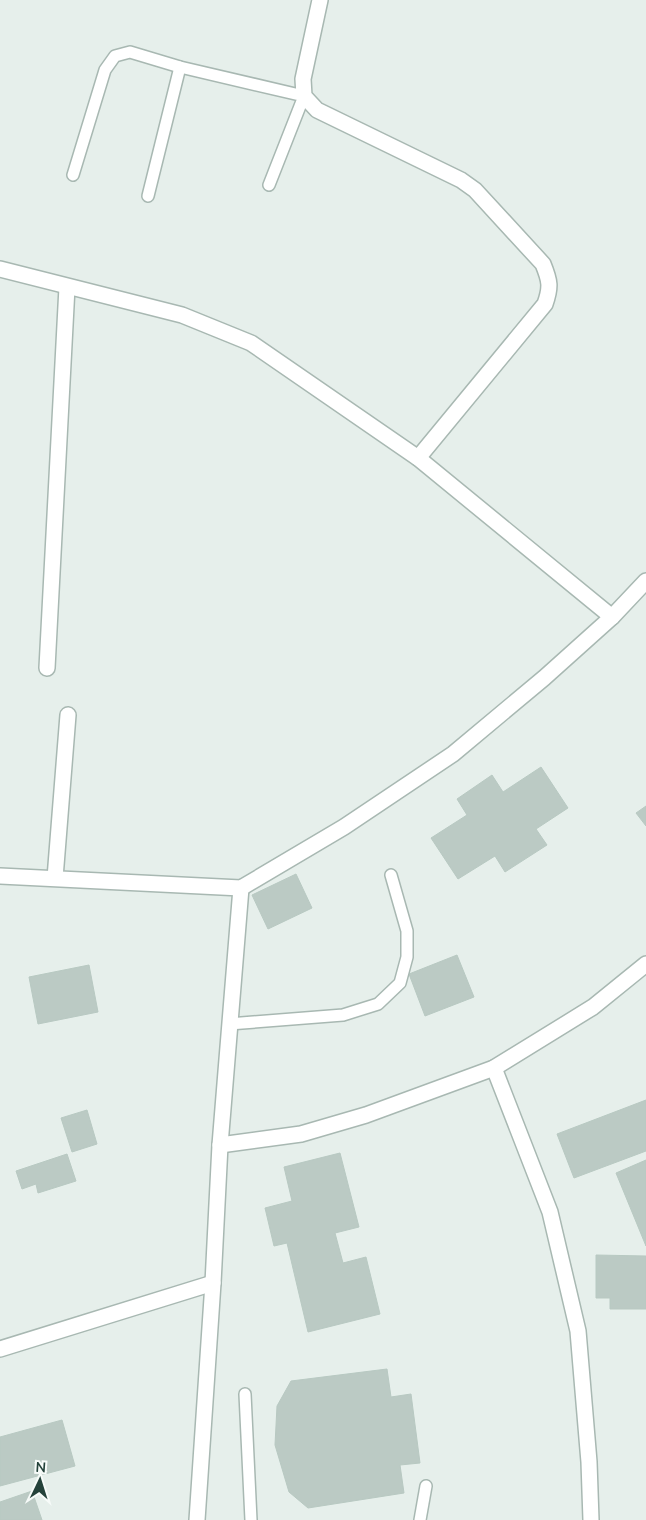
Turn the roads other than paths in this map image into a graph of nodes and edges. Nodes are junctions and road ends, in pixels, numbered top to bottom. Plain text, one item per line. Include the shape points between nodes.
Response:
1 (320, 0) edge
2 (180, 67) junction
3 (304, 96) junction
4 (73, 175) dead end
5 (269, 185) dead end
6 (148, 196) dead end
7 (0, 269) edge
8 (67, 287) junction
9 (418, 458) junction
10 (646, 581) edge
11 (612, 617) junction
12 (47, 668) dead end
13 (68, 715) dead end
14 (391, 875) dead end
15 (0, 876) edge
16 (55, 878) junction
17 (241, 888) junction
18 (646, 964) edge
19 (229, 1024) junction
20 (494, 1068) junction
21 (220, 1145) junction
22 (213, 1283) junction
23 (0, 1349) edge
24 (245, 1394) dead end
25 (426, 1486) dead end
26 (198, 1520) edge
27 (251, 1520) edge
28 (420, 1520) edge
29 (591, 1520) edge

1 - 3 street via 303,79
2 - 3 lane
2 - 4 lane via 130,52 115,56 105,70
2 - 6 lane
3 - 5 lane
3 - 9 street via 317,110 461,180 475,190 543,264 548,278 549,292 544,304
7 - 8 street
8 - 9 street via 182,315 251,343
8 - 12 street
9 - 11 street
10 - 11 street
11 - 17 street via 454,754 344,827
13 - 16 street
14 - 19 lane via 407,931 406,957 400,983 378,1004 343,1015
15 - 16 street
16 - 17 street
17 - 19 street
18 - 20 street via 593,1007
19 - 21 street
20 - 21 street via 366,1115 301,1134
20 - 29 street via 550,1212 578,1331
21 - 22 street
22 - 23 street
22 - 26 street
24 - 27 lane
25 - 28 lane

